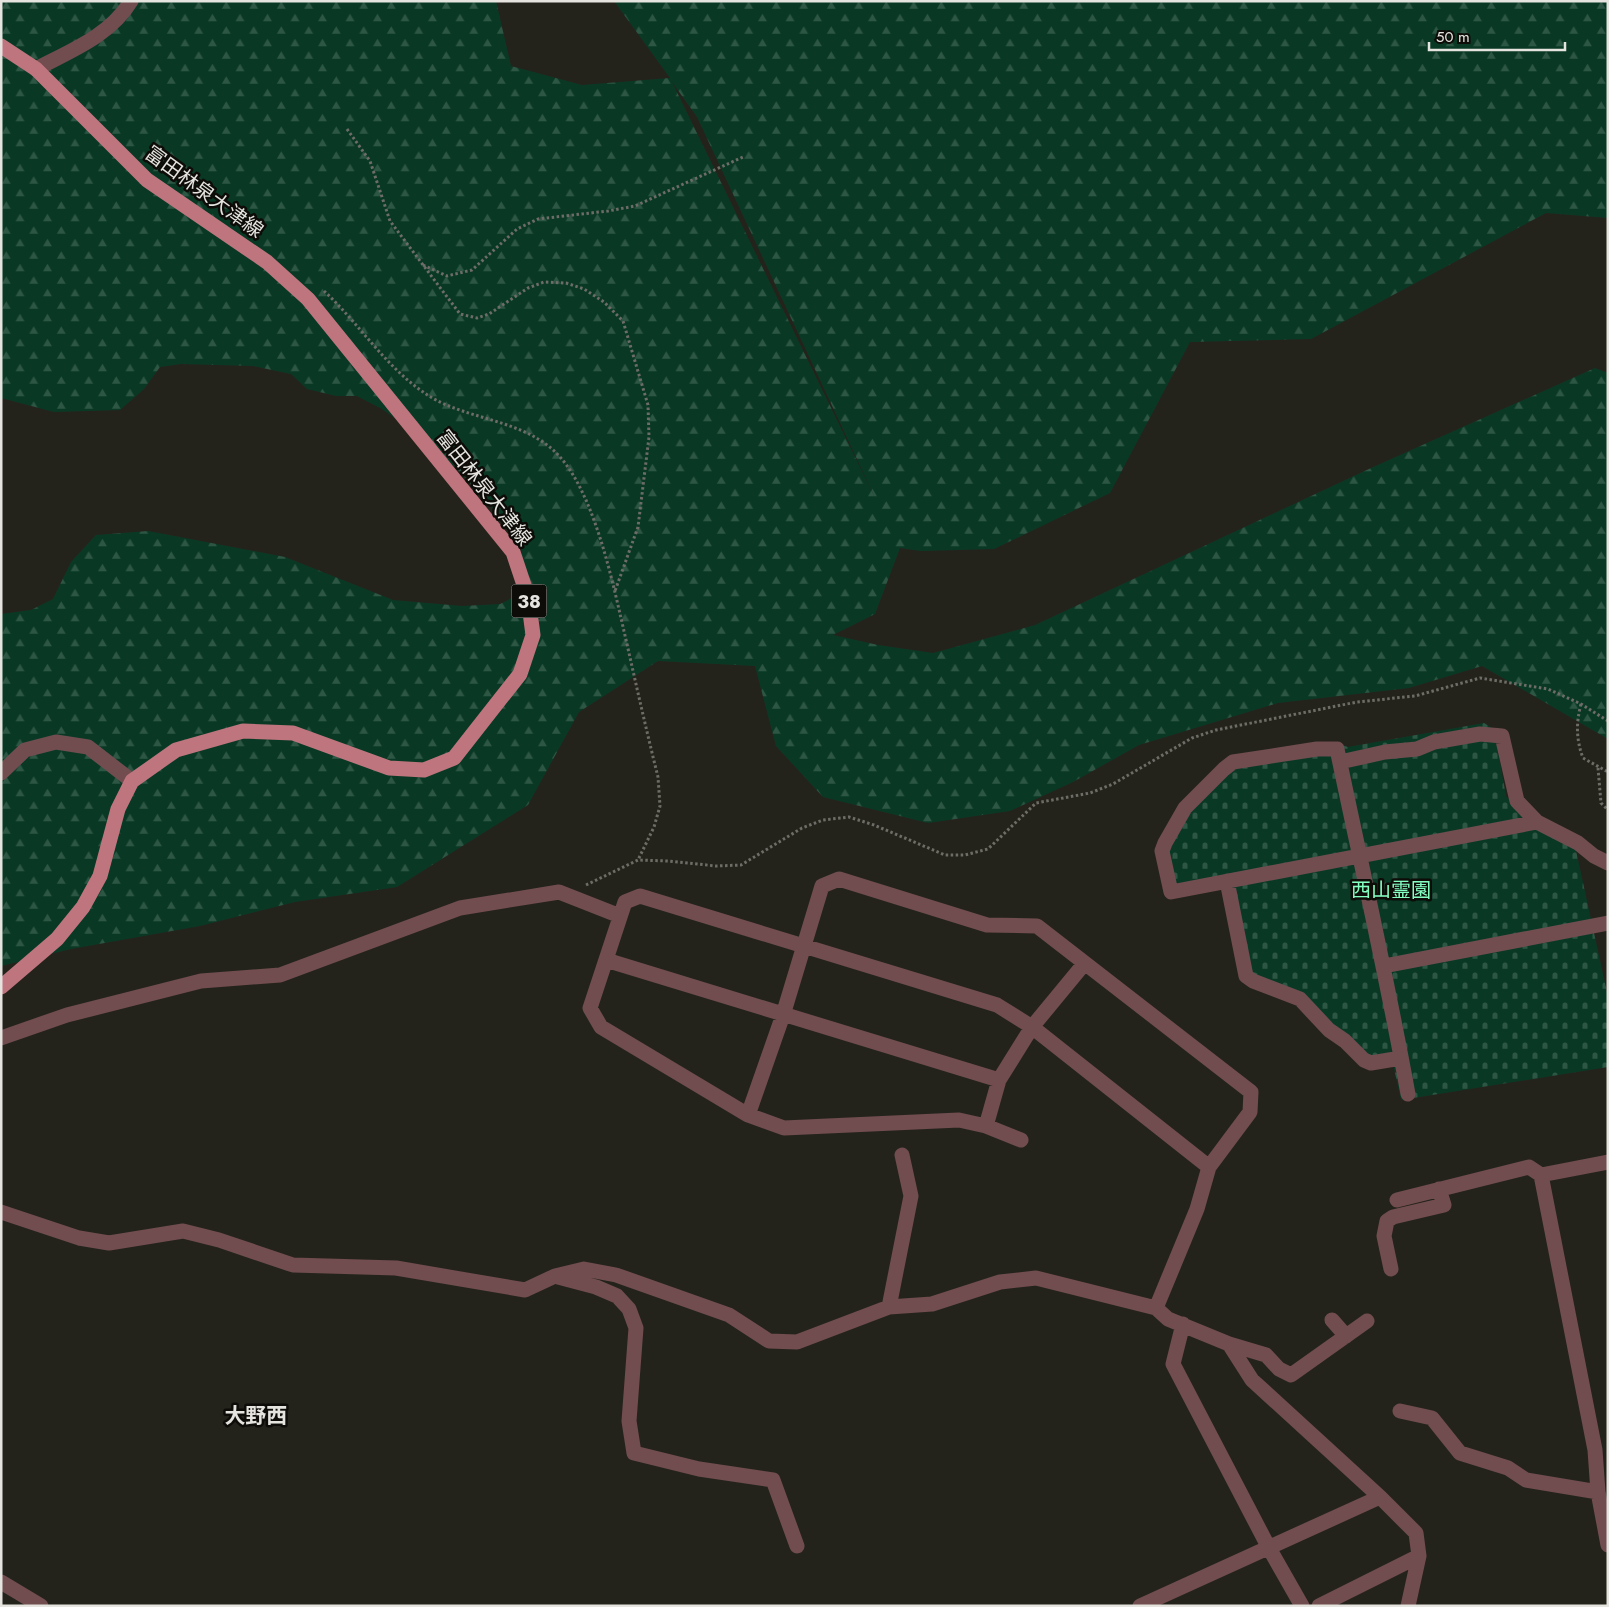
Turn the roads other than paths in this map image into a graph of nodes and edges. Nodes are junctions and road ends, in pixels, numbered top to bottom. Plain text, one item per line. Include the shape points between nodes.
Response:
1 (131, 1) edge
2 (1, 46) edge
3 (36, 70) junction
4 (1340, 762) junction
5 (1, 773) edge
6 (132, 781) junction
7 (1538, 822) junction
8 (1361, 857) junction
9 (1608, 864) edge
10 (1227, 881) junction
11 (620, 916) junction
12 (1608, 923) edge
13 (804, 945) junction
14 (606, 960) junction
15 (1084, 964) junction
16 (1384, 966) junction
17 (1, 987) edge
18 (783, 1015) junction
19 (1032, 1027) junction
20 (1, 1038) edge
21 (1401, 1058) junction
22 (999, 1080) junction
23 (1408, 1094) dead end
24 (748, 1115) junction
25 (986, 1126) junction
26 (1021, 1140) dead end
27 (902, 1155) dead end
28 (1608, 1162) edge
29 (1209, 1166) junction
30 (1542, 1175) junction
31 (1439, 1189) junction
32 (1397, 1200) dead end
33 (1, 1212) edge
34 (1391, 1269) dead end
35 (554, 1276) junction
36 (889, 1307) junction
37 (1156, 1308) junction
38 (1332, 1320) dead end
39 (1367, 1321) dead end
40 (1183, 1324) junction
41 (1346, 1336) junction
42 (1230, 1344) junction
43 (1400, 1411) dead end
44 (1601, 1449) edge
45 (1598, 1492) junction
46 (1380, 1497) junction
47 (1608, 1545) edge
48 (797, 1546) dead end
49 (1269, 1548) junction
50 (1419, 1556) junction
51 (1, 1582) edge
52 (41, 1606) edge
53 (1140, 1606) edge
54 (1302, 1606) edge
55 (1319, 1606) edge
56 (1408, 1606) edge

1 - 3 street via 107,30
2 - 3 main road, 富田林泉大津線 / 38
3 - 6 main road, 富田林泉大津線 / 38 via 147,180 267,262 308,298 513,552 528,597 533,635 520,674 454,758 424,770 389,768 293,734 243,731 176,750
4 - 7 street via 1480,734 1502,736 1517,801
4 - 8 street
4 - 10 street via 1337,749 1233,762 1185,808 1162,851 1171,892
5 - 6 street via 25,750 56,742 88,747
6 - 17 main road, 富田林泉大津線 / 38 via 118,809 100,876 82,907 57,939
7 - 8 street
7 - 9 street via 1578,843
8 - 10 street
8 - 16 street
10 - 21 street via 1246,976 1300,999 1364,1060 1371,1063
11 - 13 street via 625,902 640,896
11 - 14 street
11 - 20 street via 558,892 460,908 280,975 201,981 67,1015
12 - 16 street
13 - 15 street via 822,886 839,879 987,925 1037,926
13 - 18 street
13 - 19 street via 996,1005
14 - 18 street
14 - 24 street via 590,1008 601,1027
15 - 19 street
15 - 29 street via 1251,1092 1250,1112
16 - 21 street
18 - 22 street
18 - 24 street
19 - 22 street
19 - 29 street
21 - 23 street
22 - 25 street
24 - 25 street via 784,1128 959,1120
25 - 26 street
27 - 36 street via 911,1196
28 - 30 street
29 - 37 street via 1197,1209
30 - 31 street via 1529,1167
30 - 44 street
31 - 32 street
31 - 34 street via 1444,1205 1387,1221 1384,1236
33 - 35 street via 79,1238 109,1243 183,1231 292,1265 396,1268 524,1290
35 - 36 street via 584,1269 616,1275 729,1315 768,1341 797,1342
35 - 48 street via 617,1296 629,1309 636,1328 629,1421 634,1453 699,1469 773,1480
36 - 37 street via 932,1304 1000,1282 1036,1278
37 - 40 street via 1168,1319
38 - 41 street
39 - 41 street
40 - 42 street
40 - 49 street via 1173,1364
41 - 42 street via 1291,1375 1279,1369 1266,1354
42 - 46 street via 1252,1380
43 - 45 street via 1432,1418 1460,1453 1508,1468 1526,1480
44 - 45 street
45 - 47 street
46 - 49 street
46 - 50 street via 1416,1533
49 - 53 street
49 - 54 street
50 - 55 street
50 - 56 street
51 - 52 street

